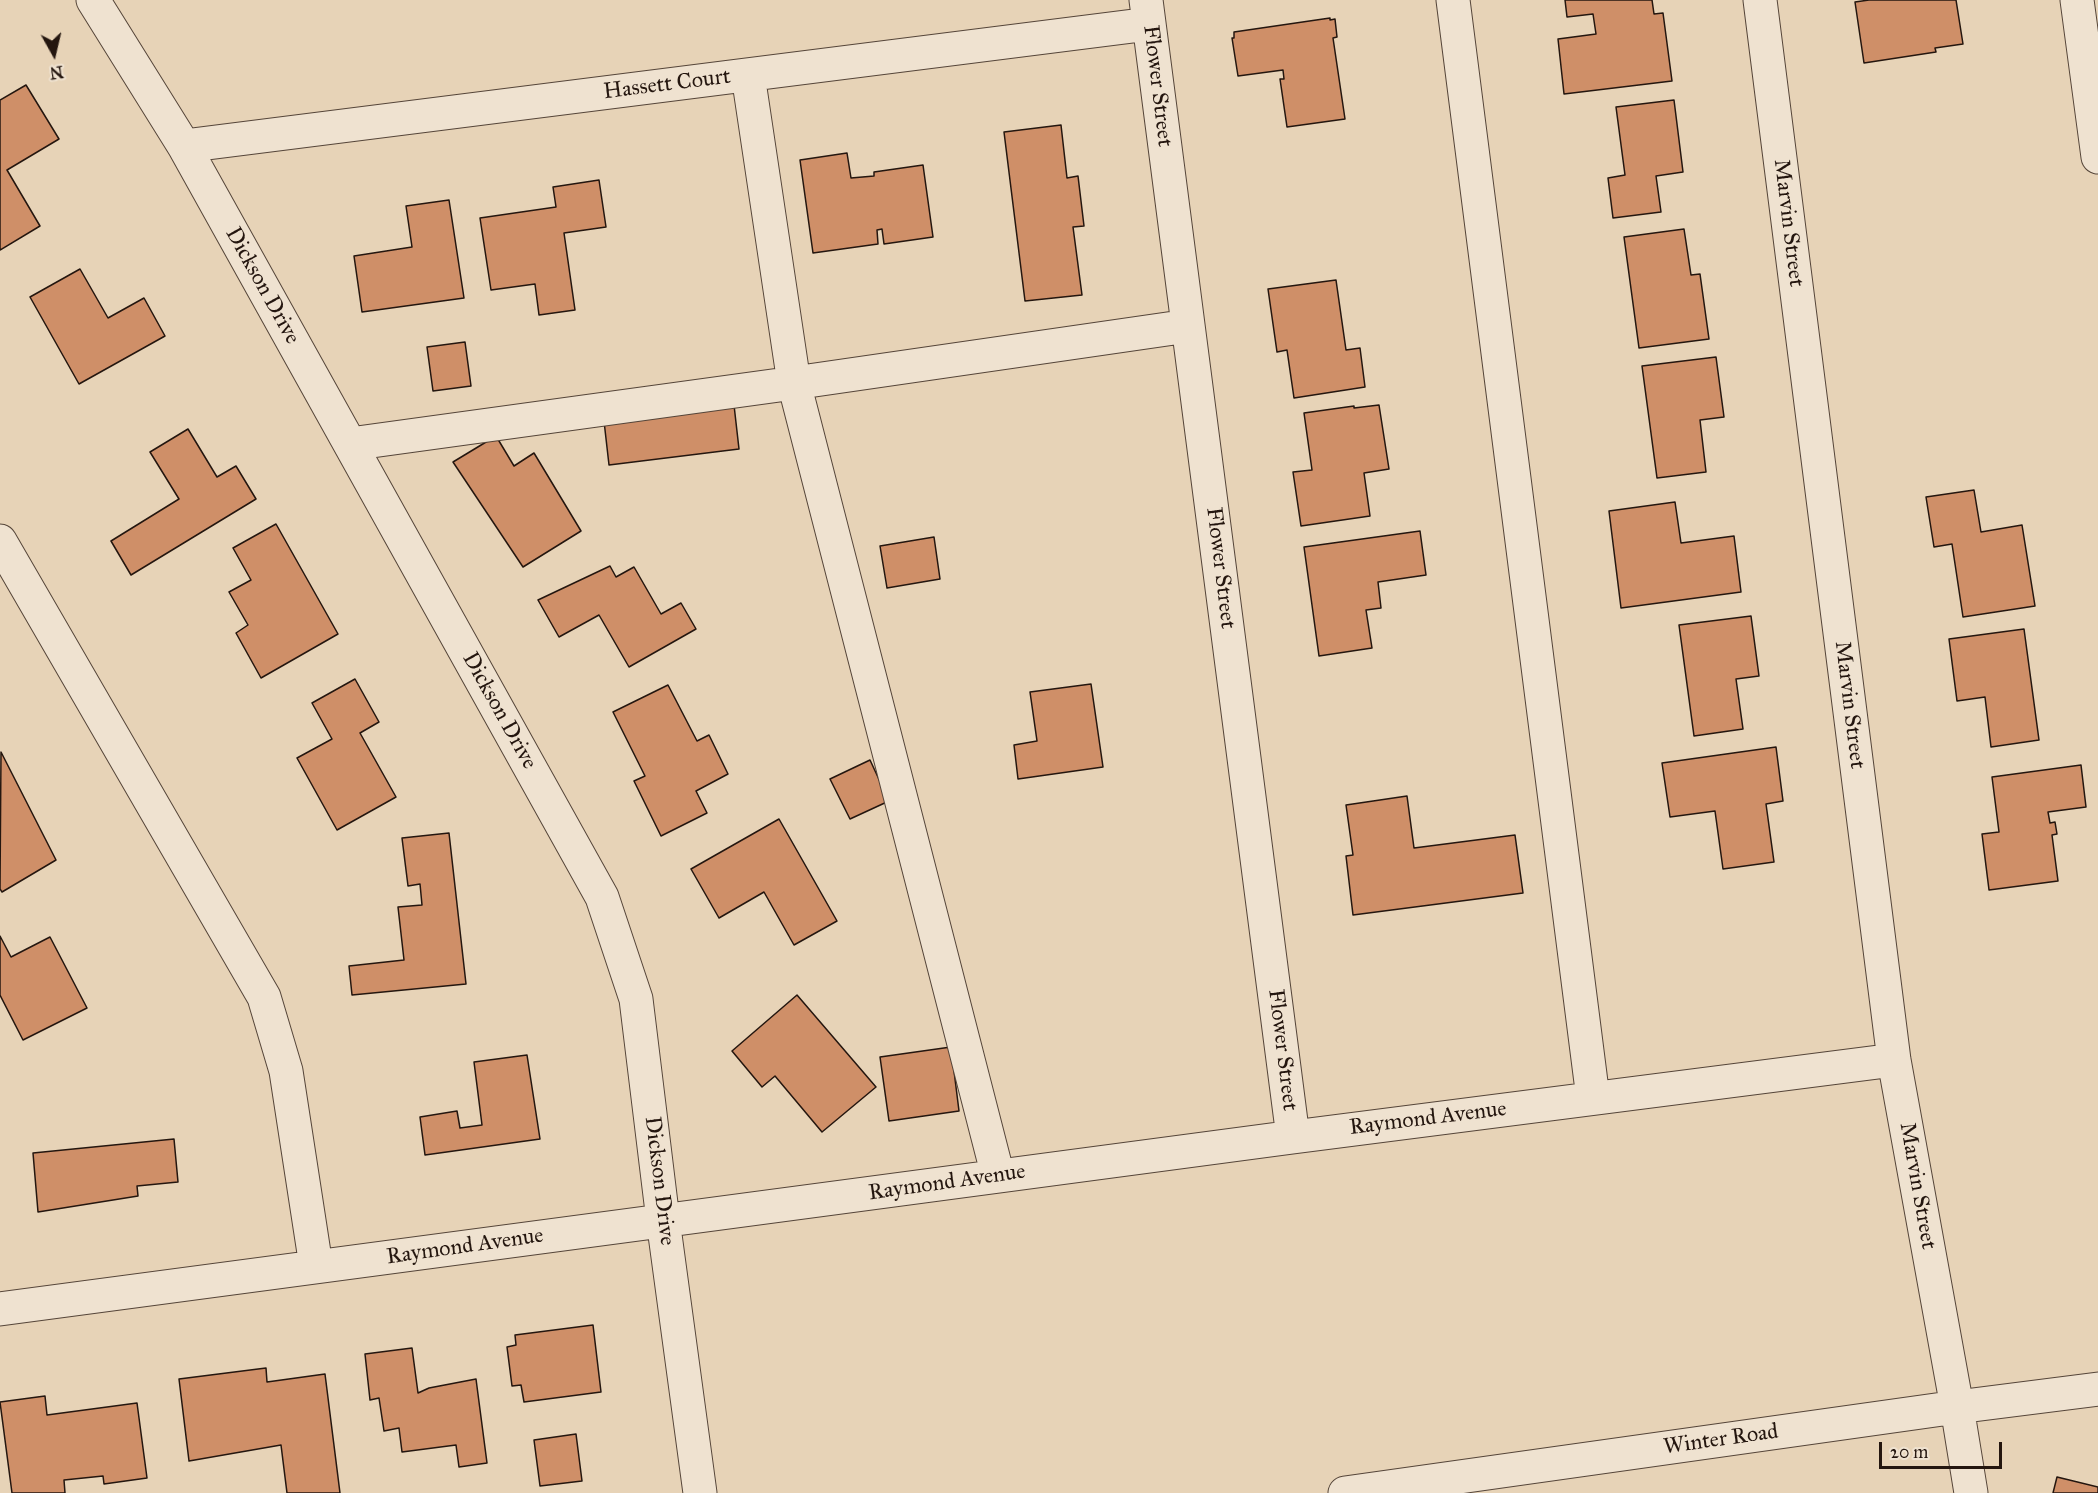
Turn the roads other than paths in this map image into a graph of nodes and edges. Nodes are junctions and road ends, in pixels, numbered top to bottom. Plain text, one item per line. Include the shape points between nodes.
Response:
1 (93, 0) edge
2 (1453, 0) edge
3 (1760, 0) edge
4 (2077, 0) edge
5 (1148, 12) edge
6 (748, 75) junction
7 (184, 146) junction
8 (2098, 157) edge
9 (1188, 326) junction
10 (794, 383) junction
11 (350, 444) junction
12 (0, 541) edge
13 (1894, 1060) junction
14 (1593, 1098) junction
15 (1293, 1137) junction
16 (998, 1176) junction
17 (663, 1220) junction
18 (316, 1266) junction
19 (0, 1309) edge
20 (2098, 1389) edge
21 (1957, 1407) junction
22 (700, 1493) edge
23 (1345, 1493) edge
24 (1971, 1493) edge

1 - 7 street, Dickson Drive
2 - 14 street
3 - 13 street, Marvin Street
4 - 8 street
5 - 6 street, Hassett Court
5 - 9 street, Flower Street
6 - 7 street, Hassett Court
6 - 10 street
7 - 11 street, Dickson Drive
9 - 10 street
9 - 15 street, Flower Street
10 - 11 street
10 - 16 street
11 - 17 street, Dickson Drive via 602,897 636,999
12 - 18 street via 264,997 286,1071
13 - 14 street, Raymond Avenue
13 - 21 street, Marvin Street
14 - 15 street, Raymond Avenue
15 - 16 street, Raymond Avenue
16 - 17 street, Raymond Avenue
17 - 18 street, Raymond Avenue
17 - 22 street, Dickson Drive
18 - 19 street, Raymond Avenue
20 - 21 street, Winter Road
21 - 23 street, Winter Road
21 - 24 street, Marvin Street

